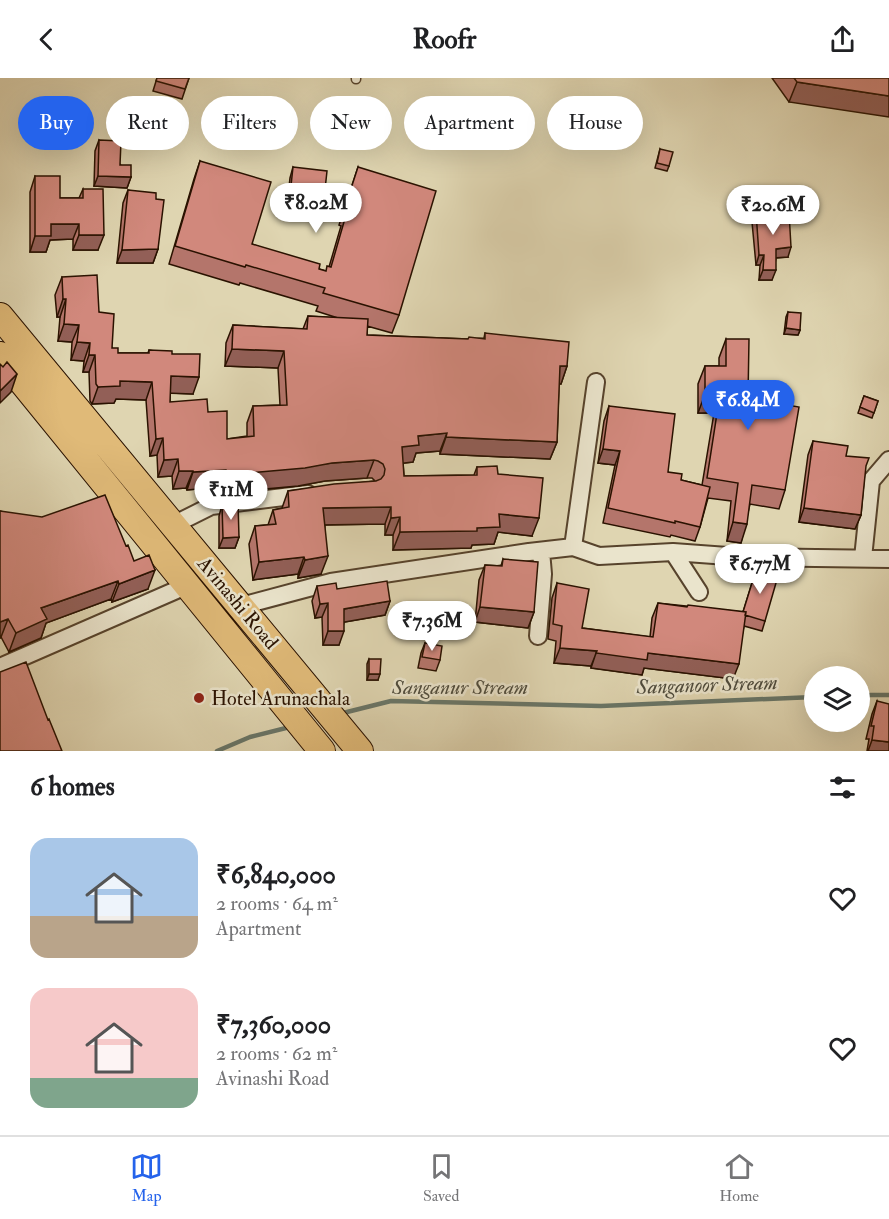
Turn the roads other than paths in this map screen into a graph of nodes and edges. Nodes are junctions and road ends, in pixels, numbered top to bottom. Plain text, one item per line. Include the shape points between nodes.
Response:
1 (0, 316) edge
2 (0, 355) edge
3 (596, 382) dead end
4 (889, 460) edge
5 (326, 491) edge
6 (172, 525) junction
7 (573, 547) junction
8 (541, 551) junction
9 (673, 552) junction
10 (863, 558) junction
11 (889, 559) edge
12 (188, 585) junction
13 (699, 592) dead end
14 (241, 606) junction
15 (538, 636) dead end
16 (0, 667) edge
17 (352, 741) edge
18 (318, 746) edge

1 - 6 main road, Avinashi Road
2 - 12 main road, Avinashi Road
3 - 7 street
4 - 10 street via 871,481
5 - 6 street via 211,506
6 - 14 main road, Avinashi Road
7 - 8 street
7 - 9 street via 599,556
8 - 14 street via 331,582
8 - 15 street
9 - 10 street
9 - 13 street
10 - 11 street
12 - 16 street
12 - 18 main road, Avinashi Road
14 - 17 main road, Avinashi Road

